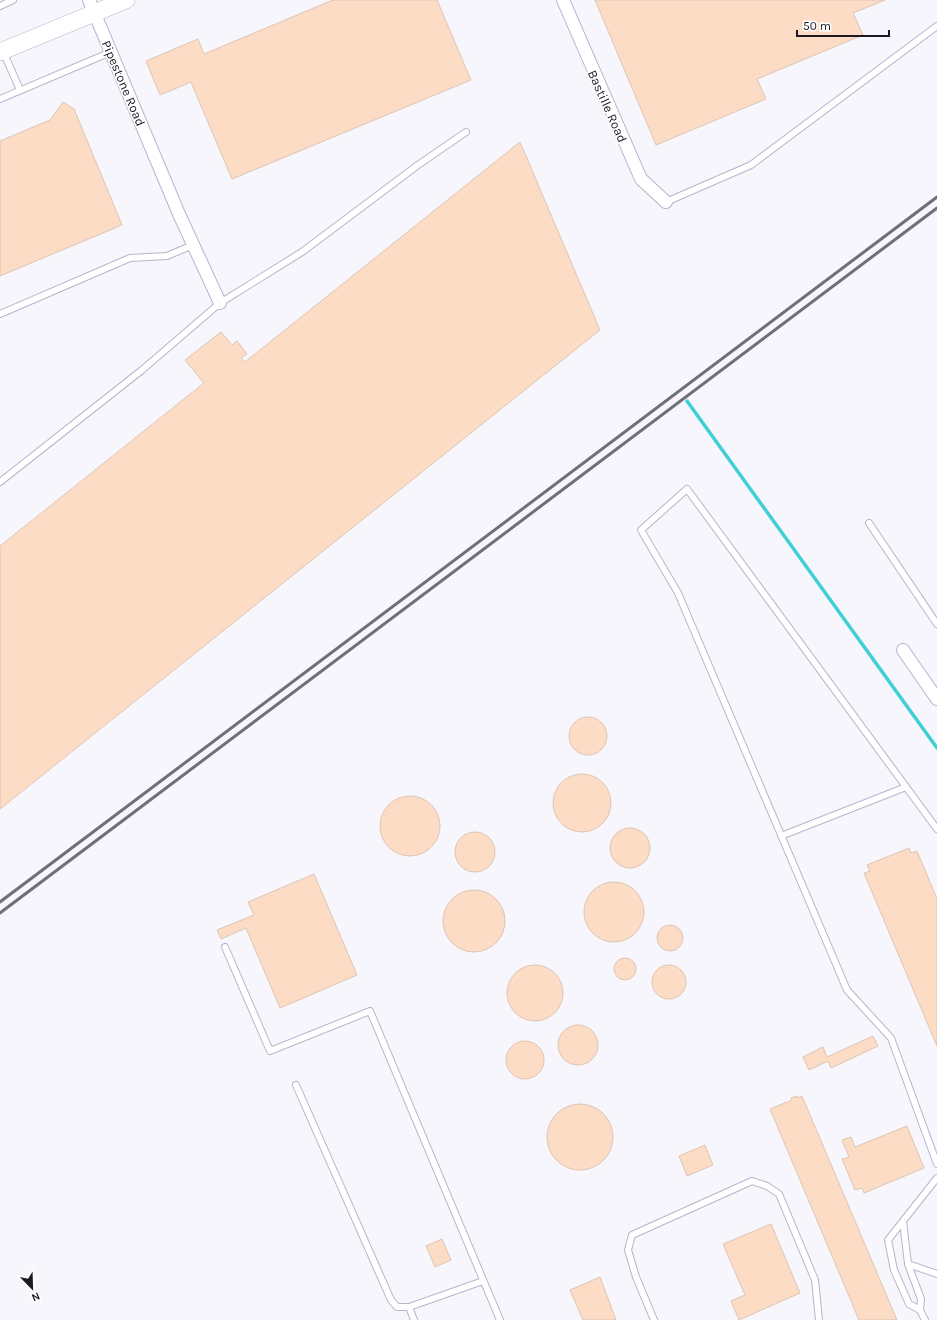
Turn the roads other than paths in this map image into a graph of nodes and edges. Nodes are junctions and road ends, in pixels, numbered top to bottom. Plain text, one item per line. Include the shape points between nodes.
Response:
1 (14, 0) edge
2 (126, 0) edge
3 (563, 0) edge
4 (0, 6) edge
5 (92, 6) edge
6 (937, 26) edge
7 (1, 52) edge
8 (111, 52) junction
9 (20, 90) junction
10 (0, 99) edge
11 (466, 132) dead end
12 (666, 202) joint
13 (194, 245) junction
14 (220, 303) junction
15 (0, 314) edge
16 (0, 482) edge
17 (869, 523) dead end
18 (937, 624) edge
19 (903, 650) dead end
20 (936, 693) edge
21 (906, 787) junction
22 (937, 829) edge
23 (781, 836) junction
24 (226, 947) dead end
25 (296, 1085) dead end
26 (937, 1164) edge
27 (937, 1178) edge
28 (902, 1221) junction
29 (908, 1264) junction
30 (937, 1274) edge
31 (483, 1281) junction
32 (409, 1307) junction
33 (920, 1310) junction
34 (414, 1320) edge
35 (500, 1320) edge
36 (654, 1320) edge
37 (819, 1320) edge
38 (925, 1320) edge

1 - 4 lane
2 - 5 street
3 - 12 street, Bastille Road via 641,179
5 - 7 street
5 - 8 street, Pipestone Road
6 - 12 lane via 751,165
7 - 9 lane
8 - 9 lane
8 - 13 street, Pipestone Road
9 - 10 lane
11 - 14 lane via 302,252
13 - 14 street, Pipestone Road
13 - 15 lane via 167,256 130,258
14 - 16 lane via 142,370
17 - 18 lane
19 - 20 street
21 - 22 lane
21 - 23 lane
21 - 23 lane via 687,489 641,530 678,593
23 - 26 lane via 846,990 891,1038
24 - 31 lane via 270,1051 370,1010
25 - 32 lane via 391,1300 397,1307
27 - 28 lane
28 - 29 lane
28 - 33 lane via 888,1240 894,1270 909,1304
29 - 30 lane
29 - 33 lane via 921,1299
31 - 32 lane
31 - 35 lane
32 - 34 lane
33 - 38 lane
36 - 37 lane via 636,1278 628,1250 632,1235 752,1181 767,1186 779,1194 815,1280

